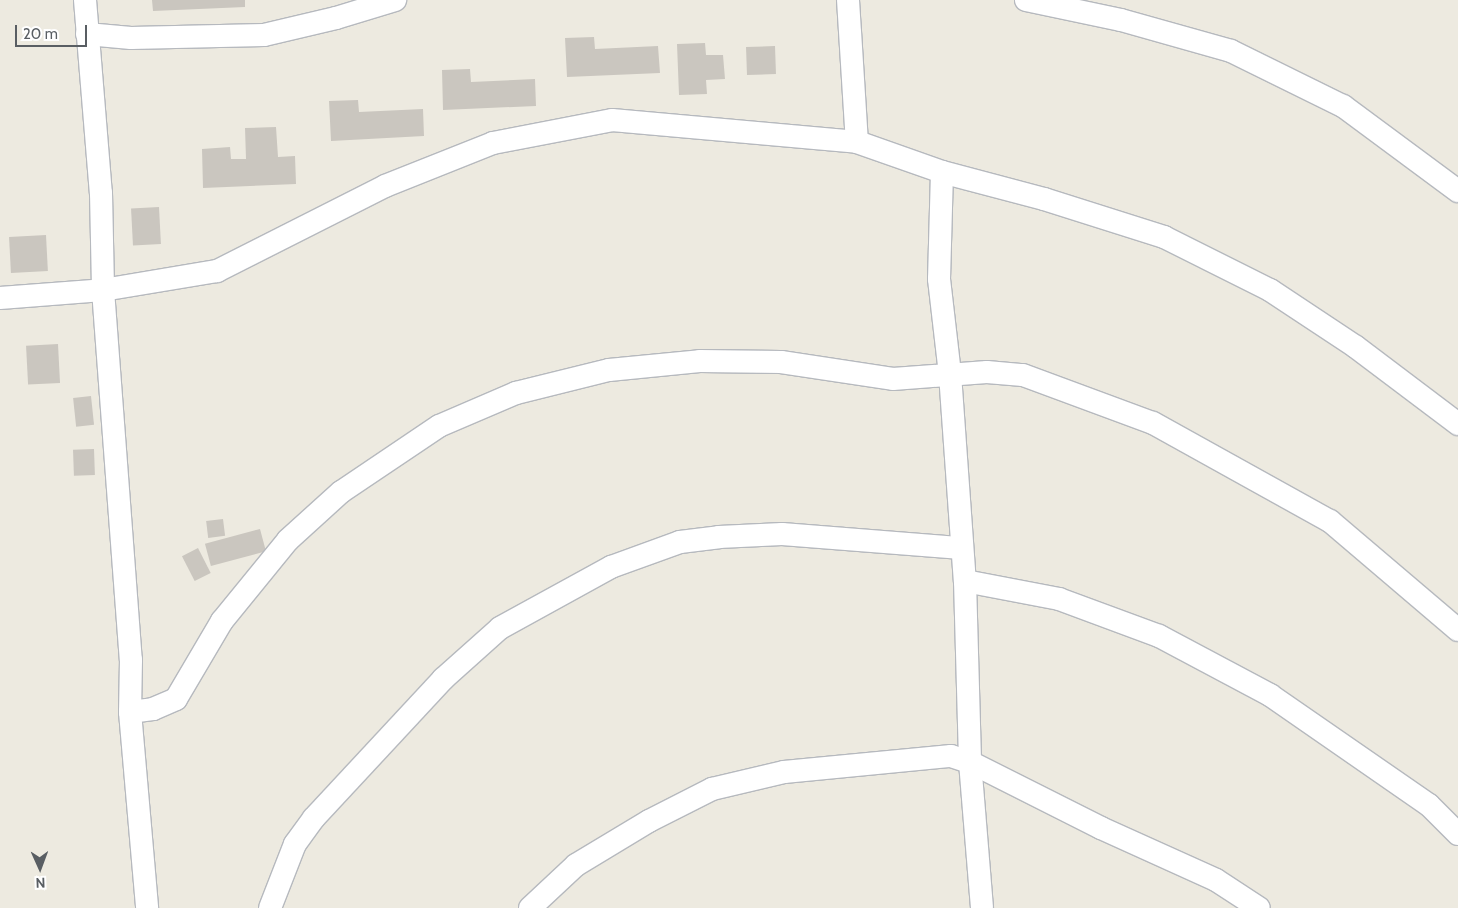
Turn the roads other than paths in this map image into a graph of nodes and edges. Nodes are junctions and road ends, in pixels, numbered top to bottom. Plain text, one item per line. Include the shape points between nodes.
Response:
1 (85, 0) edge
2 (395, 0) edge
3 (848, 0) edge
4 (1026, 0) edge
5 (87, 34) junction
6 (858, 142) junction
7 (942, 172) junction
8 (1458, 191) edge
9 (103, 290) junction
10 (0, 298) edge
11 (950, 374) junction
12 (1458, 424) edge
13 (961, 548) junction
14 (965, 581) junction
15 (1458, 630) edge
16 (130, 712) junction
17 (970, 762) junction
18 (1458, 834) edge
19 (147, 908) edge
20 (270, 908) edge
21 (530, 908) edge
22 (982, 908) edge
23 (1259, 908) edge

1 - 5 street
2 - 5 street via 264,35 131,38
3 - 6 street
4 - 8 street via 1121,20 1231,51 1343,106
5 - 9 street via 101,193
6 - 7 street
6 - 9 street via 612,120 493,143 385,186 217,271
7 - 11 street via 939,280
7 - 12 street via 1044,199 1164,237 1270,290 1356,347
9 - 10 street
9 - 16 street via 131,660
11 - 13 street
11 - 15 street via 987,372 1023,375 1153,423 1330,521
11 - 16 street via 893,379 781,362 700,361 609,370 516,393 438,426 341,492 288,540 222,621 176,699 153,709
13 - 14 street
13 - 20 street via 782,534 720,536 672,545 611,567 500,628 443,679 314,818 295,844
14 - 17 street
14 - 18 street via 1059,599 1159,636 1270,695 1429,805
16 - 19 street
17 - 21 street via 951,756 901,759 784,772 712,790 649,821 576,865
17 - 22 street
17 - 23 street via 1100,828 1216,880

